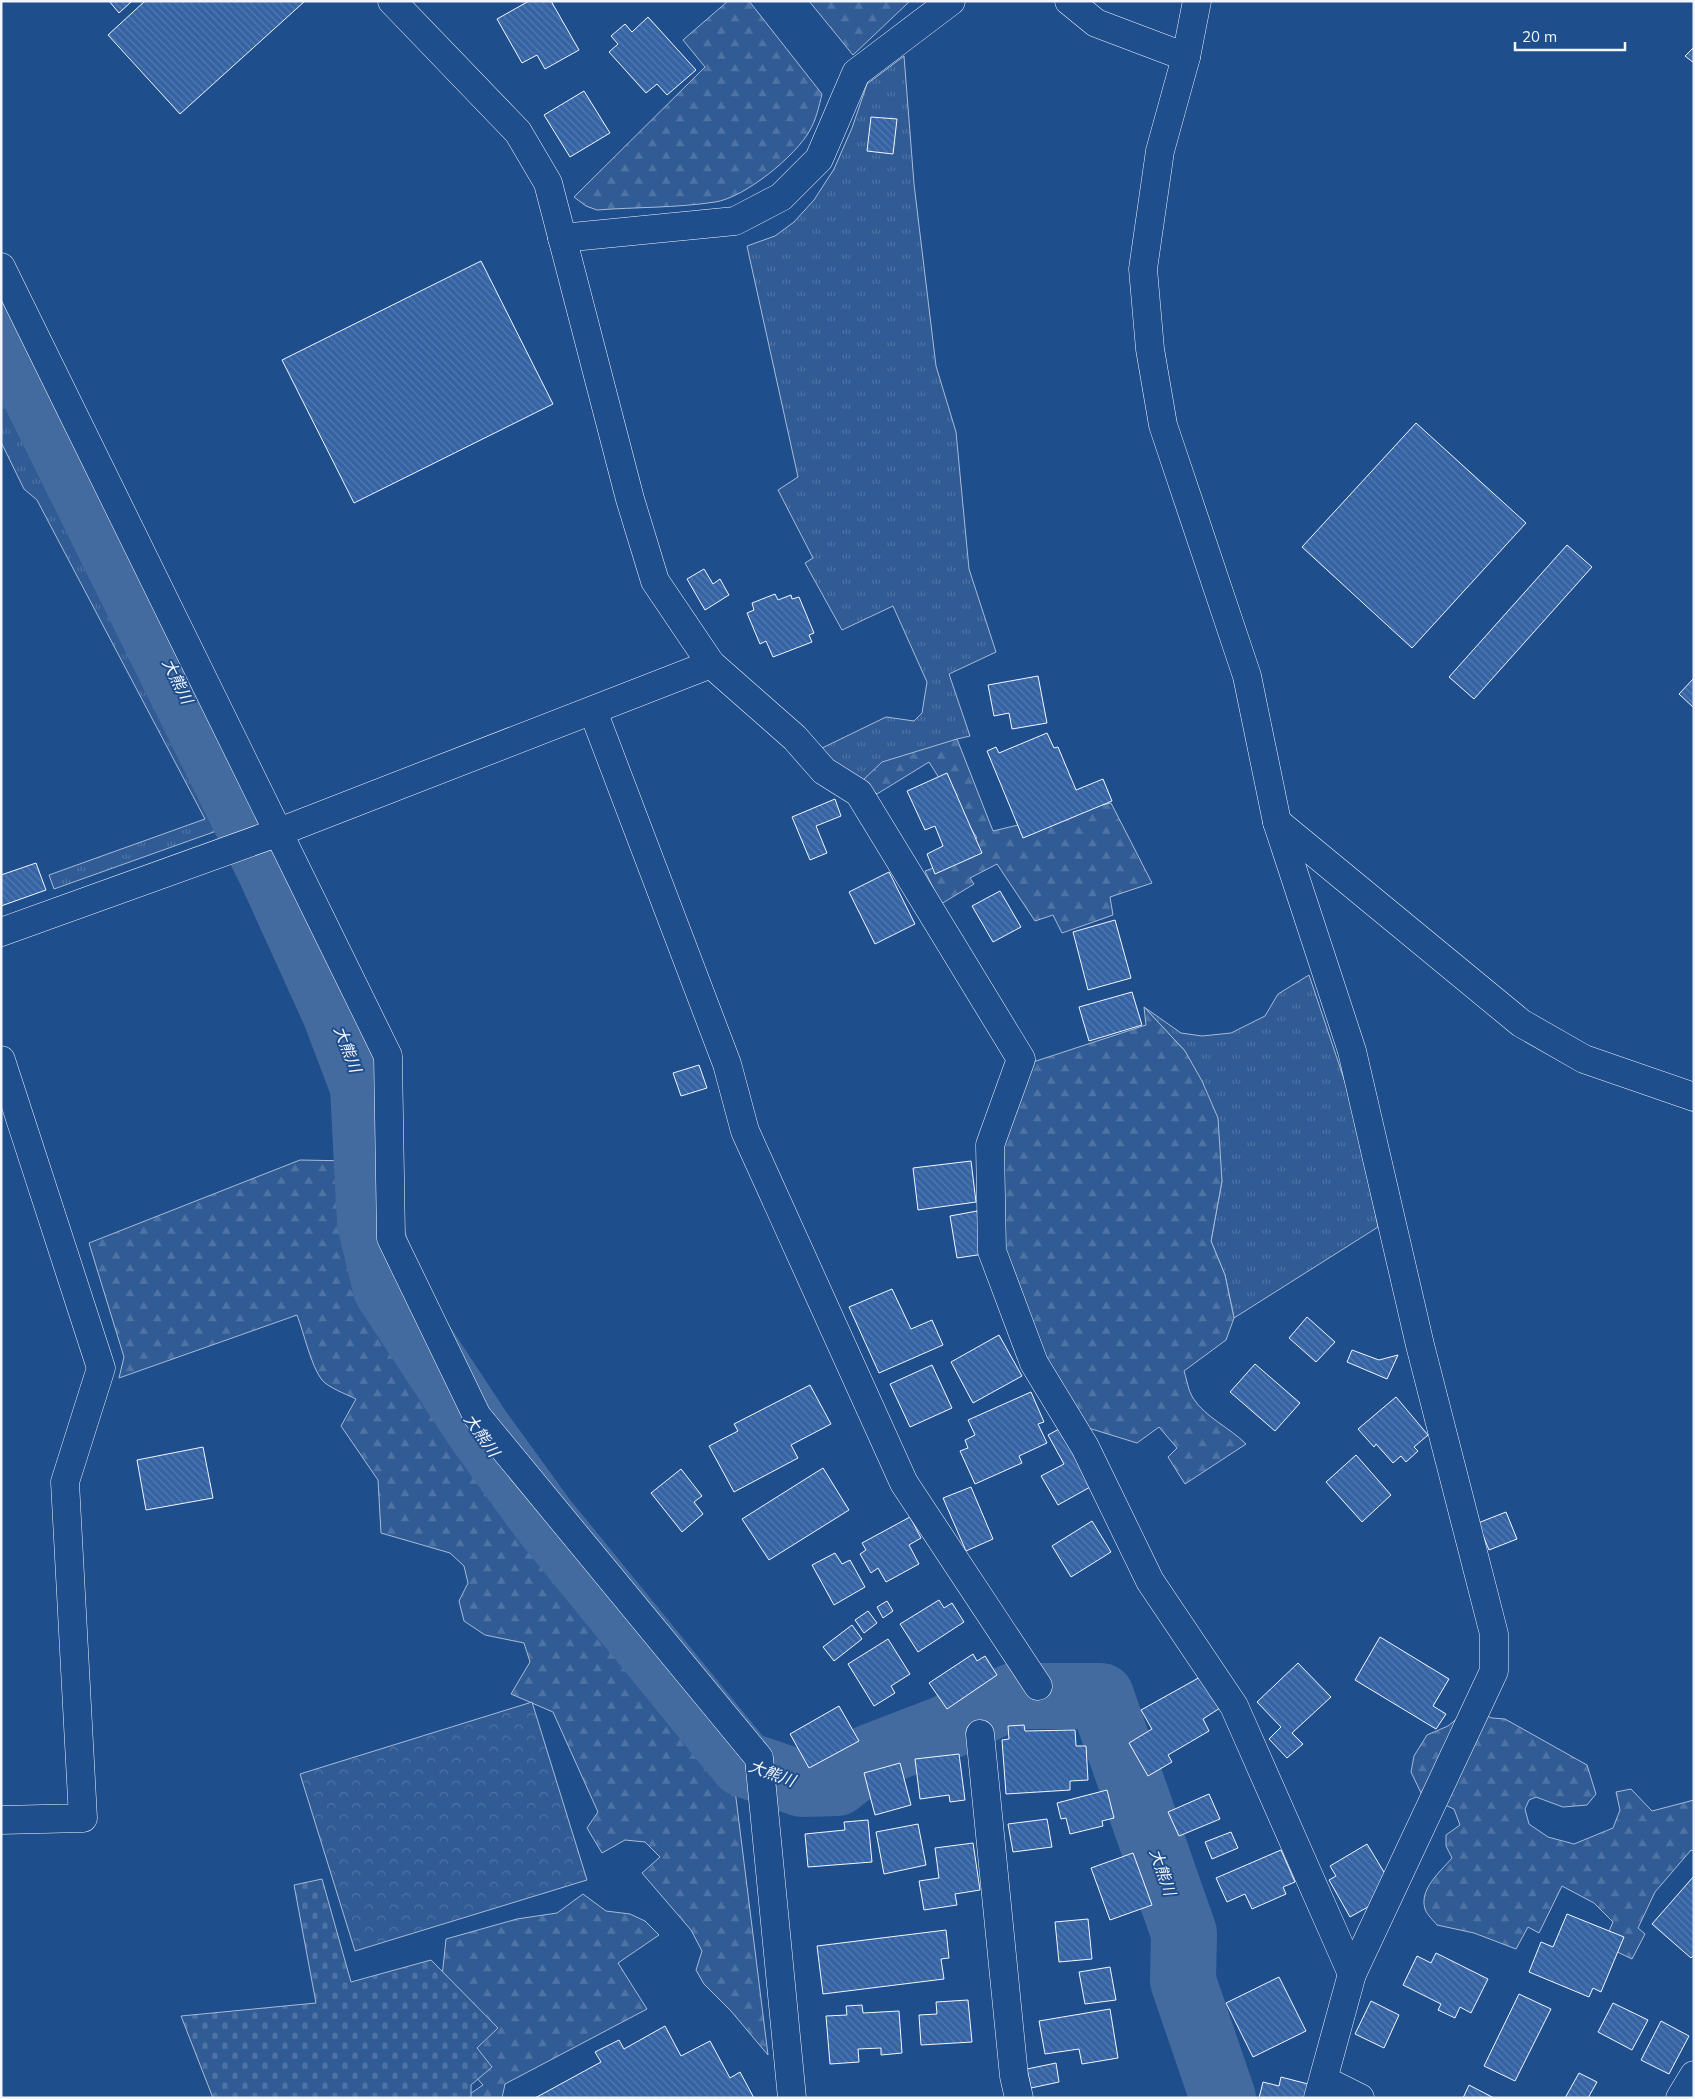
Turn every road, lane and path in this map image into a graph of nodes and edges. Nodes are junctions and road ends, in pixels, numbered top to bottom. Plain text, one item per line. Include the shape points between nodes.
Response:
1 (392, 1) edge
2 (951, 1) edge
3 (1069, 1) edge
4 (1197, 1) edge
5 (1186, 57) junction
6 (562, 238) junction
7 (1, 268) edge
8 (711, 664) junction
9 (593, 711) junction
10 (1277, 822) junction
11 (279, 832) junction
12 (1, 932) edge
13 (1, 1060) edge
14 (1694, 1097) edge
15 (1038, 1686) dead end
16 (980, 1734) dead end
17 (1, 1820) edge
18 (1352, 1974) junction
19 (1694, 2075) edge
20 (1321, 2089) edge
21 (792, 2098) edge
22 (1019, 2098) edge
23 (1360, 2098) edge
24 (1680, 2098) edge

1 - 6 street via 518,132 548,183
2 - 6 street via 856,73 819,159 780,197 735,221
3 - 5 street via 1096,24
4 - 5 street
5 - 10 street via 1160,151 1143,269 1150,349 1163,425 1247,676
6 - 8 street via 630,499 655,581
7 - 11 street
8 - 9 street
8 - 18 street via 795,738 824,771 859,793 1022,1059 990,1145 992,1251 1034,1363 1085,1447 1150,1580 1234,1706
9 - 11 street
9 - 15 street via 727,1064 745,1130 904,1483
10 - 14 street via 1521,1023 1584,1059
10 - 18 street via 1352,1050 1420,1345 1494,1634 1494,1671
11 - 12 street
11 - 21 street via 388,1056 391,1238 477,1416 759,1758
13 - 17 street via 101,1368 65,1482 83,1818
16 - 22 street via 1014,2076
18 - 20 street
19 - 24 street
20 - 23 street

